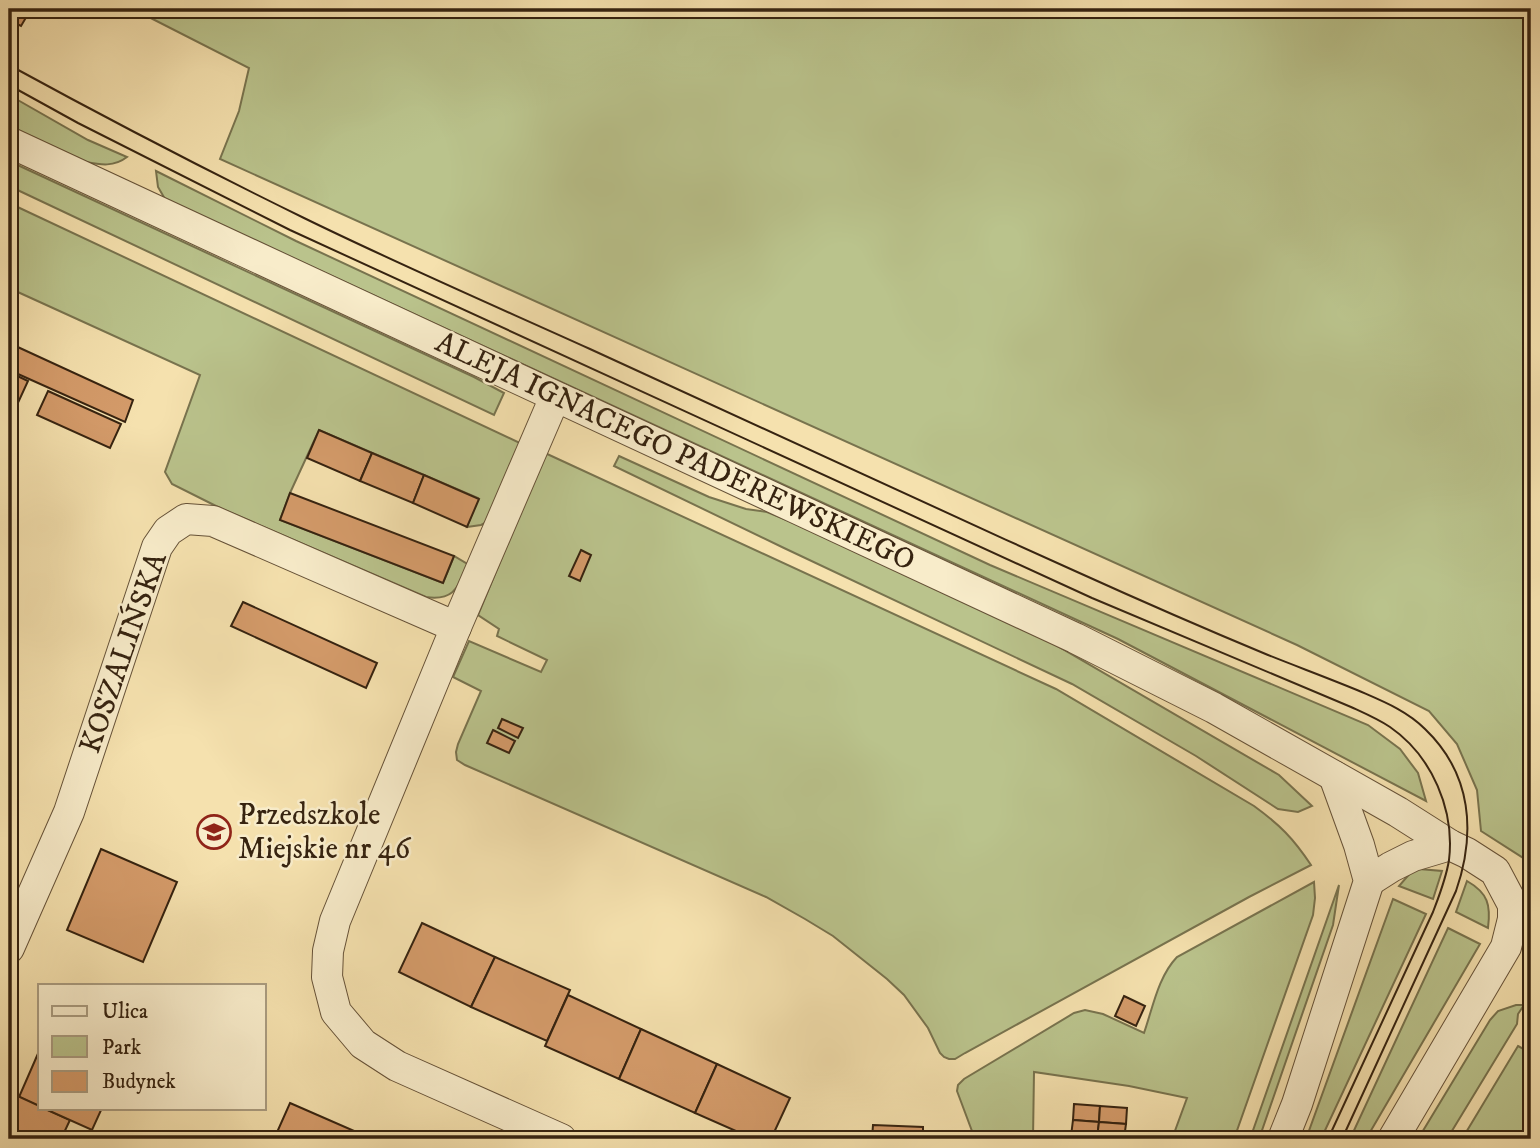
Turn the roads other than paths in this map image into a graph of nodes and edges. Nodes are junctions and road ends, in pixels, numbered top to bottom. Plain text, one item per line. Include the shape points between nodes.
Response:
1 (9, 142) edge
2 (555, 397) junction
3 (456, 627) junction
4 (1334, 776) junction
5 (1450, 845) junction
6 (1369, 881) junction
7 (9, 948) edge
8 (561, 1139) edge
9 (1283, 1139) edge
10 (1392, 1139) edge

1 - 2 street, ALEJA IGNACEGO PADEREWSKIEGO
2 - 3 street
2 - 4 street, ALEJA IGNACEGO PADEREWSKIEGO via 1075,638 1214,708
3 - 7 street, KOSZALIŃSKA via 213,521 186,519 168,531 158,547 69,812
3 - 8 street via 335,921 327,977 336,1012 363,1044 397,1066
4 - 5 street, ALEJA IGNACEGO PADEREWSKIEGO
4 - 6 street
5 - 6 street via 1413,856
5 - 10 street, ALEJA IGNACEGO PADEREWSKIEGO via 1496,871 1513,905 1513,919 1506,947
6 - 9 street

